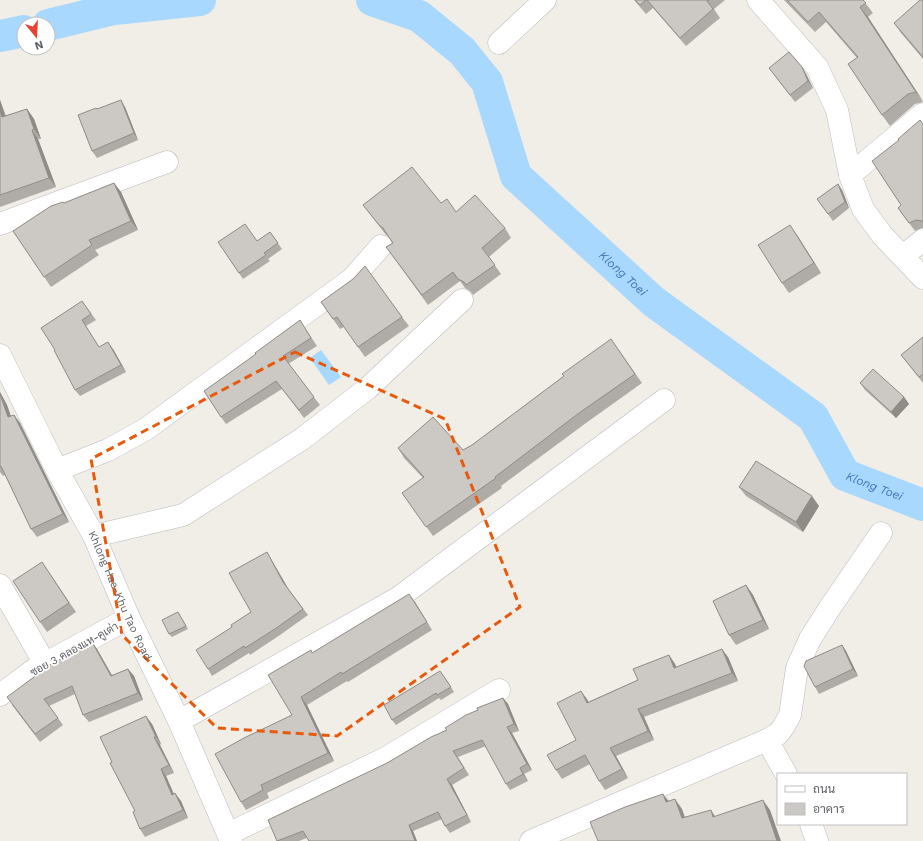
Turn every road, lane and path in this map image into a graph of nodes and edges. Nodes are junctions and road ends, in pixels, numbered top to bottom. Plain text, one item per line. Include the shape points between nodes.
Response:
1 (545, 0) edge
2 (758, 0) edge
3 (499, 43) dead end
4 (923, 114) edge
5 (167, 162) dead end
6 (850, 175) junction
7 (0, 224) edge
8 (923, 240) edge
9 (381, 246) dead end
10 (903, 256) junction
11 (923, 278) edge
12 (462, 300) dead end
13 (0, 355) edge
14 (664, 400) dead end
15 (57, 470) junction
16 (881, 533) dead end
17 (94, 536) junction
18 (0, 585) edge
19 (129, 618) junction
20 (45, 664) junction
21 (499, 690) dead end
22 (0, 695) edge
23 (179, 721) junction
24 (767, 740) junction
25 (785, 773) edge
26 (811, 825) edge
27 (230, 837) edge
28 (532, 841) edge
29 (817, 841) edge

1 - 3 street
2 - 6 street via 817,67 837,110
4 - 6 street
5 - 7 street
6 - 10 street via 864,209 882,235
8 - 10 street
9 - 15 street via 352,279 146,429 108,450
10 - 11 street
12 - 17 street via 368,388 302,440 183,515
13 - 15 street, Khlong Hae-Khu Tao Road
14 - 23 street via 398,598
15 - 17 street, Khlong Hae-Khu Tao Road
16 - 24 street via 810,639 797,668 790,715 778,734
17 - 19 street, Khlong Hae-Khu Tao Road
18 - 20 street
19 - 20 street, ซอย 3 คลองแห-คูเต่า
19 - 23 street, Khlong Hae-Khu Tao Road
20 - 22 street, ซอย 3 คลองแห-คูเต่า
21 - 27 street via 386,758
23 - 27 street, Khlong Hae-Khu Tao Road
24 - 25 street
24 - 28 street
26 - 29 street

